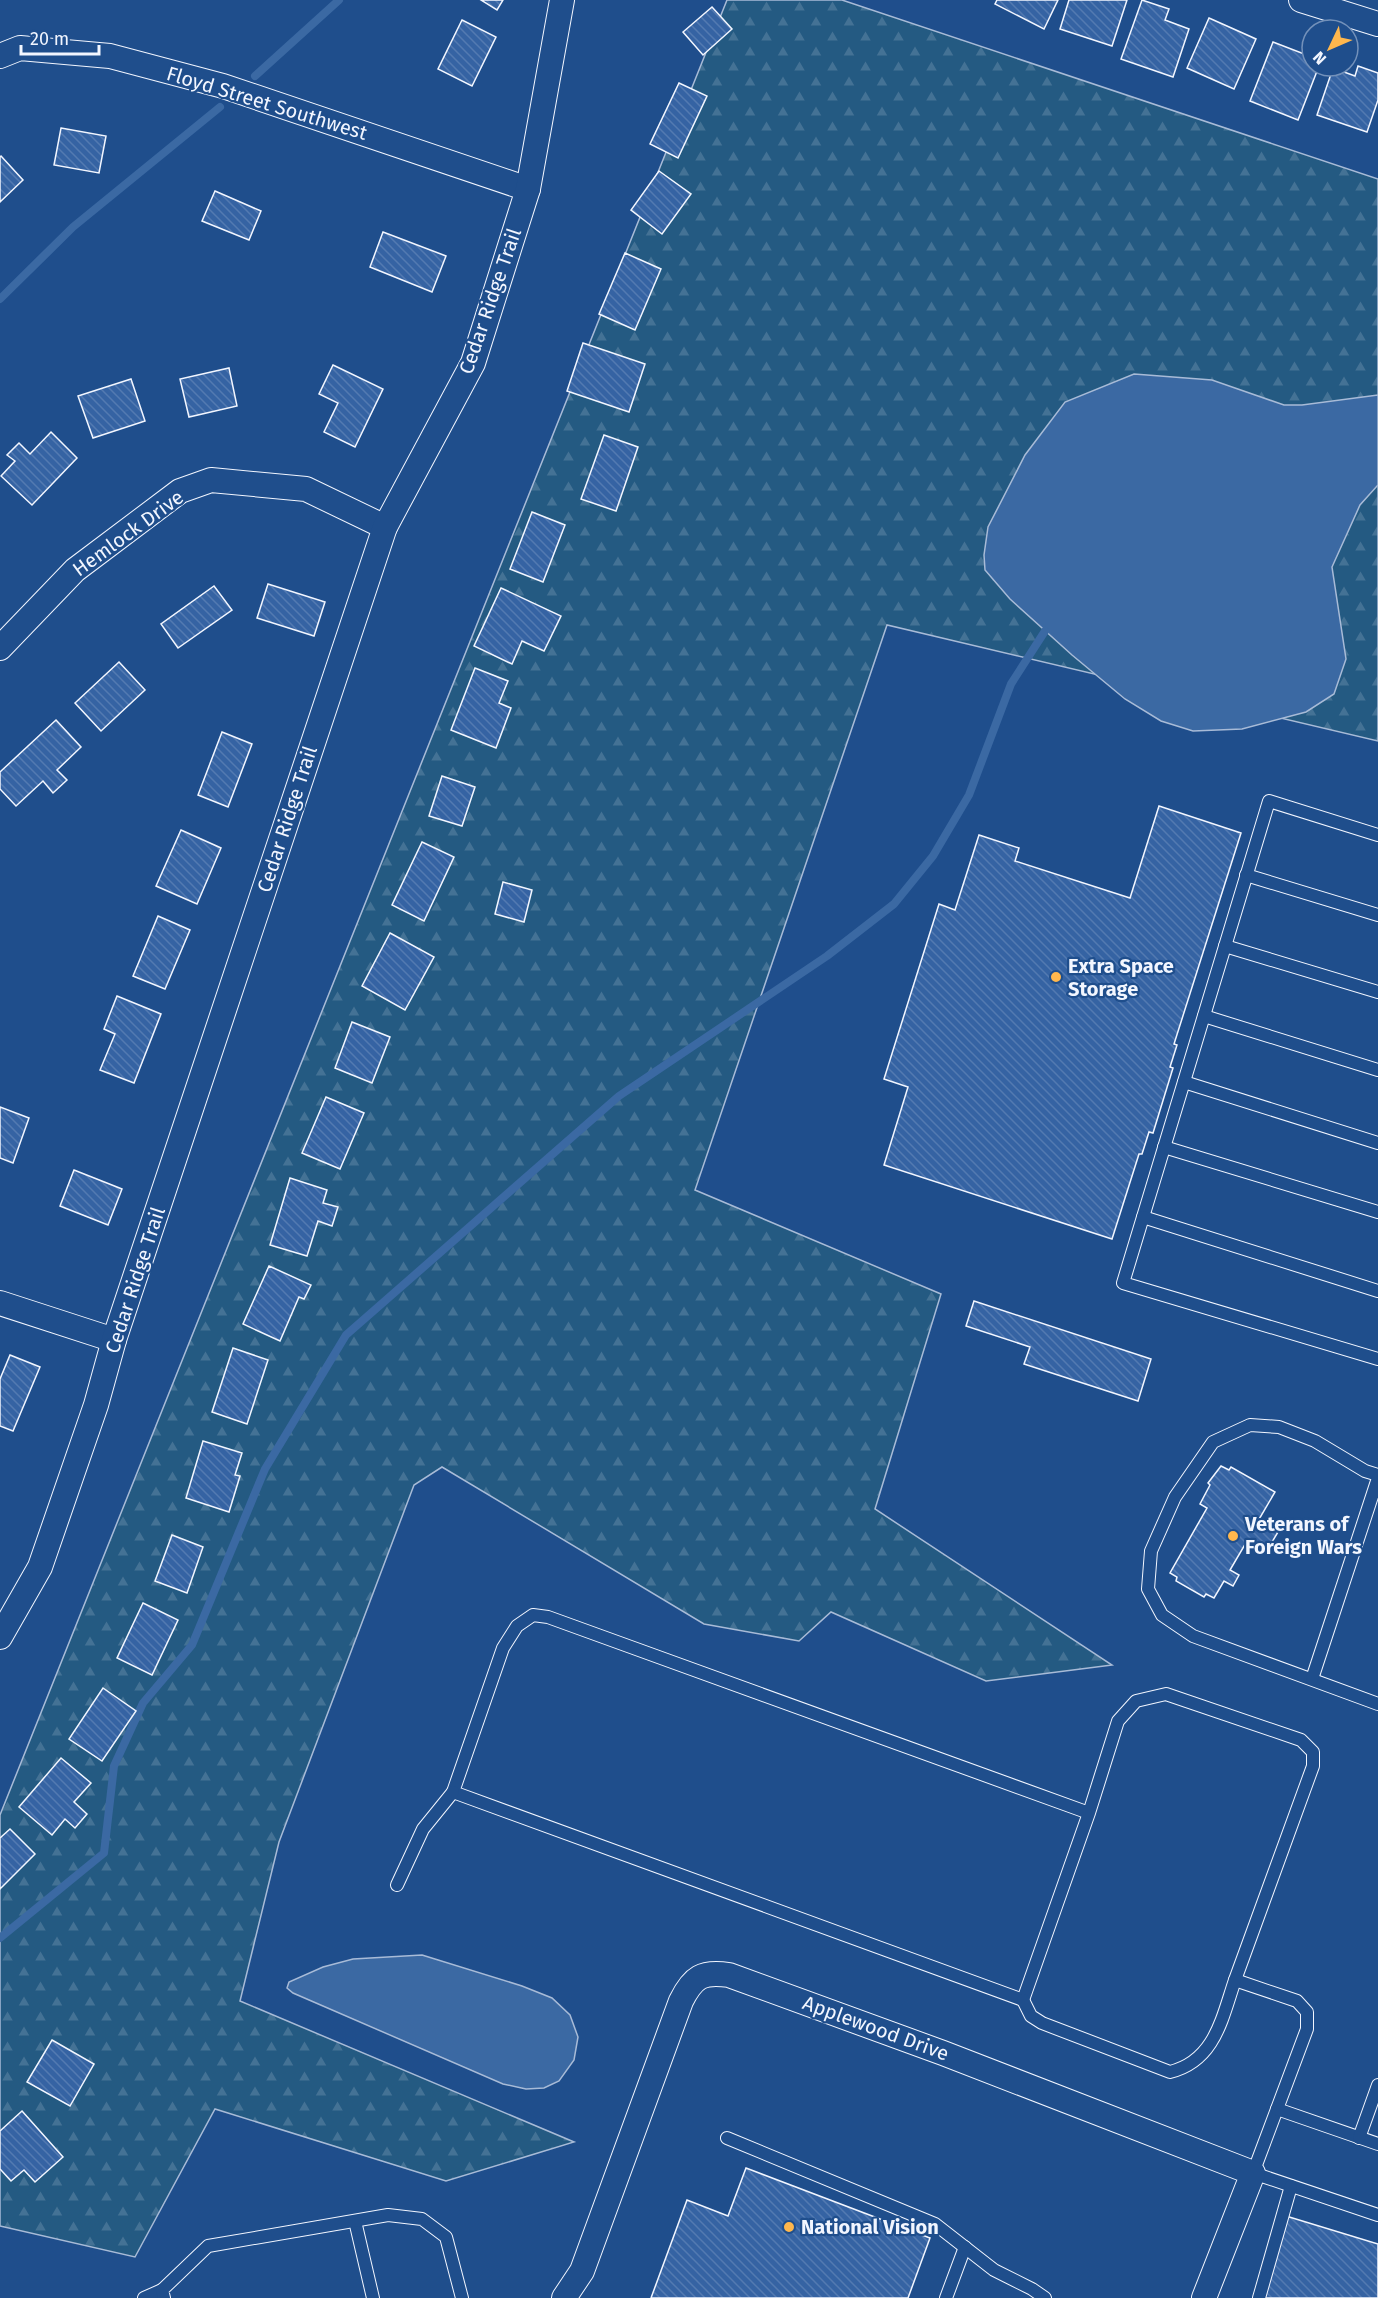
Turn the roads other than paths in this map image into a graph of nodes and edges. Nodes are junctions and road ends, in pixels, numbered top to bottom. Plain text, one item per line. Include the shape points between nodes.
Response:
1 (562, 0) edge
2 (1301, 0) edge
3 (1378, 24) edge
4 (0, 56) edge
5 (528, 189) junction
6 (385, 526) junction
7 (0, 648) edge
8 (1378, 834) edge
9 (1246, 875) junction
10 (1378, 915) edge
11 (1225, 946) junction
12 (1378, 992) edge
13 (1204, 1016) junction
14 (1378, 1070) edge
15 (1184, 1082) junction
16 (1378, 1143) edge
17 (1164, 1148) junction
18 (1378, 1212) edge
19 (1143, 1217) junction
20 (1378, 1291) edge
21 (0, 1303) edge
22 (114, 1340) junction
23 (1378, 1359) edge
24 (1378, 1477) edge
25 (0, 1637) edge
26 (1312, 1679) junction
27 (1378, 1704) edge
28 (453, 1792) junction
29 (1089, 1813) junction
30 (397, 1885) dead end
31 (1235, 1980) junction
32 (1023, 2000) junction
33 (1378, 2085) edge
34 (1277, 2109) junction
35 (1359, 2138) junction
36 (727, 2139) dead end
37 (1378, 2144) edge
38 (1253, 2174) junction
39 (1291, 2186) junction
40 (1378, 2215) edge
41 (356, 2221) junction
42 (965, 2247) junction
43 (163, 2294) edge
44 (144, 2298) edge
45 (373, 2298) edge
46 (462, 2298) edge
47 (564, 2298) edge
48 (946, 2298) edge
49 (1045, 2298) edge
50 (1204, 2298) edge
51 (1259, 2298) edge

1 - 5 street, Cedar Ridge Trail
2 - 3 street
4 - 5 street, Floyd Street Southwest via 20,48 111,56 223,86
5 - 6 street, Cedar Ridge Trail via 472,363
6 - 7 street, Hemlock Drive via 306,489 211,480 180,491 75,570
6 - 22 street, Cedar Ridge Trail
8 - 9 lane via 1269,801
9 - 10 lane
9 - 11 lane
11 - 12 lane
11 - 13 lane
13 - 14 lane
13 - 15 lane
15 - 16 lane
15 - 17 lane
17 - 18 lane
17 - 19 lane
19 - 20 lane
19 - 23 lane via 1124,1283
21 - 22 street
22 - 25 street, Cedar Ridge Trail via 96,1405 40,1567
24 - 26 lane
24 - 26 lane via 1288,1430 1250,1425 1213,1442 1175,1497 1151,1551 1148,1589 1162,1615 1192,1636
26 - 27 lane
28 - 29 lane via 503,1648 517,1626 533,1615 548,1617
28 - 30 lane via 423,1829
28 - 32 lane
29 - 31 lane via 1118,1721 1136,1701 1166,1694 1301,1740 1313,1752 1313,1766
29 - 32 lane
31 - 32 lane via 1216,2034 1201,2057 1170,2072 1042,2023 1031,2016
31 - 34 lane via 1297,2001 1307,2012 1307,2029
33 - 35 lane
34 - 35 lane
34 - 38 lane
35 - 37 lane
36 - 42 lane via 935,2224
38 - 39 lane
38 - 47 street, Applewood Drive via 944,2053 729,1975 711,1972 690,1983 681,2001 582,2271
38 - 50 street
39 - 40 lane
39 - 51 lane
41 - 43 lane via 208,2246
41 - 45 lane
41 - 46 lane via 388,2215 422,2219 447,2237
42 - 48 lane
42 - 49 lane via 994,2270
43 - 44 lane

